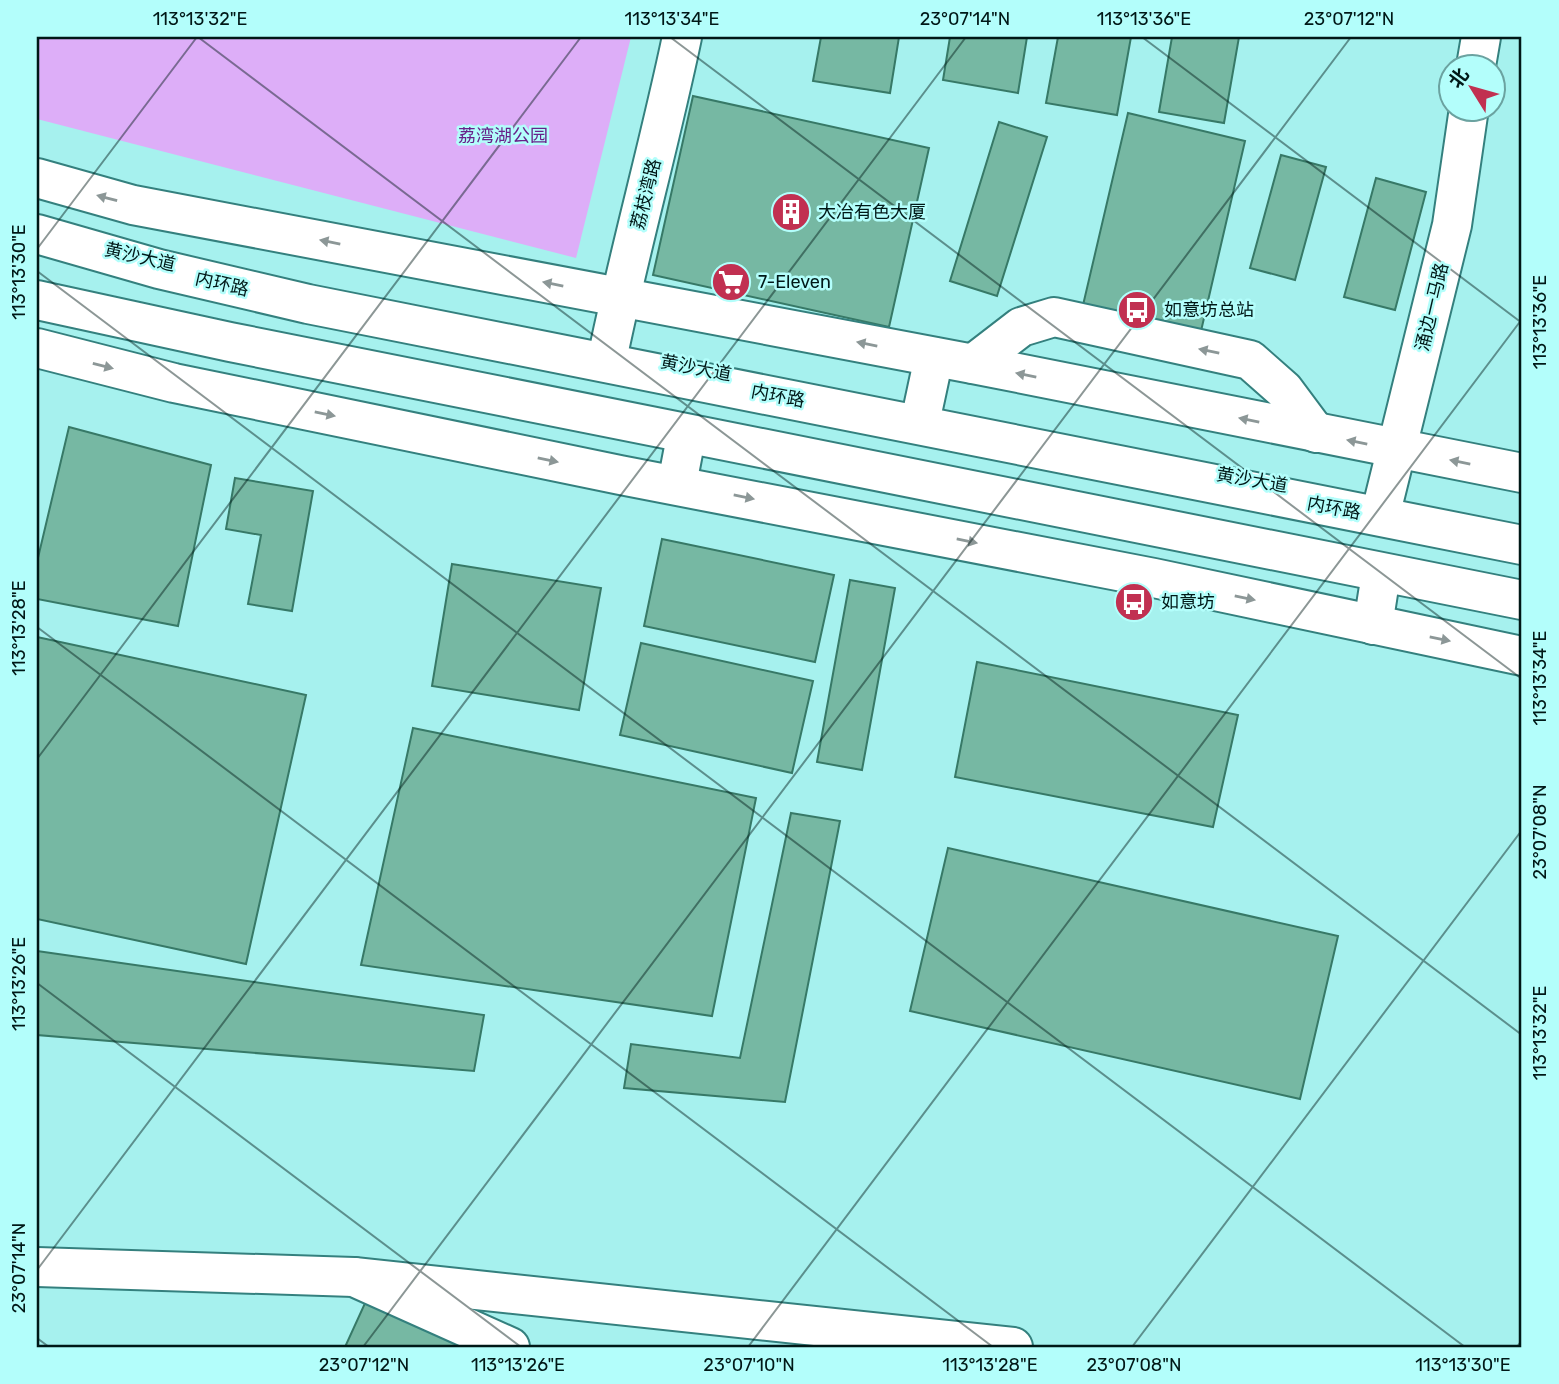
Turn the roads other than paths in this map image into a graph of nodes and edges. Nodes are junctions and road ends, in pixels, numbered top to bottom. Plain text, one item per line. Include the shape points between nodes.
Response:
1 (682, 37) edge
2 (1467, 122) edge
3 (37, 178) edge
4 (37, 232) edge
5 (621, 297) junction
6 (37, 302) edge
7 (37, 348) edge
8 (610, 351) junction
9 (934, 357) junction
10 (973, 364) junction
11 (922, 413) junction
12 (1316, 433) junction
13 (686, 438) junction
14 (1398, 450) junction
15 (1522, 473) edge
16 (677, 484) junction
17 (1383, 504) junction
18 (1522, 531) edge
19 (1522, 545) edge
20 (1381, 574) junction
21 (1522, 601) edge
22 (1373, 625) junction
23 (1522, 656) edge
24 (37, 1267) edge
25 (354, 1277) junction
26 (510, 1347) edge
27 (1013, 1347) edge

1 - 5 main road, 荔枝湾路
2 - 14 main road, 涌边一马路 via 1452,225
5 -> 3 main road via 133,205
4 - 8 main road, 黄沙大道 via 221,276
4 - 19 main road, 内环路 via 159,269 308,304
5 - 8 main road, 荔枝湾路
9 -> 5 main road
6 - 13 main road via 219,346
6 - 21 main road
7 -> 16 main road via 187,386
8 - 11 main road, 黄沙大道
9 - 10 main road
9 - 11 main road
12 -> 10 main road
12 -> 10 main road via 1284,390 1250,360 1054,317 1021,327
11 - 17 main road, 黄沙大道 via 1074,447
14 -> 12 main road
13 - 16 main road
13 - 20 main road
15 -> 14 main road
14 - 17 main road, 涌边一马路
16 -> 22 main road
17 - 18 main road, 黄沙大道
20 - 21 main road
20 - 22 main road
22 -> 23 main road
24 - 25 main road
25 - 26 main road
25 - 27 main road

